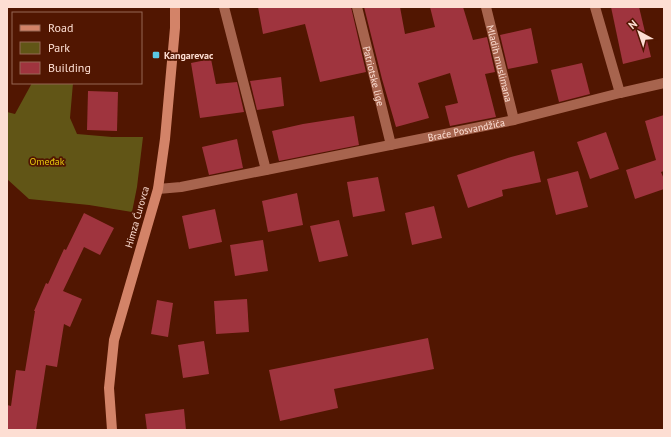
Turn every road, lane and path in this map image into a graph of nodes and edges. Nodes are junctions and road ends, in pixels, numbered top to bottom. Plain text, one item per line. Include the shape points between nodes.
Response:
1 (175, 7) edge
2 (224, 7) edge
3 (357, 7) edge
4 (486, 7) edge
5 (595, 7) edge
6 (664, 83) edge
7 (620, 93) junction
8 (514, 120) junction
9 (390, 145) junction
10 (266, 170) junction
11 (158, 189) junction
12 (112, 430) edge

1 - 11 main road, Himza Ćurovca via 166,139
2 - 10 street
3 - 9 street, Patriotske lige
4 - 8 street, Mladih muslimana
5 - 7 street
6 - 7 street, Braće Posvandžića
7 - 8 street, Braće Posvandžića
8 - 9 street, Braće Posvandžića
9 - 10 street, Braće Posvandžića
10 - 11 street, Braće Posvandžića via 181,187
11 - 12 main road, Himza Ćurovca via 114,340 109,388

